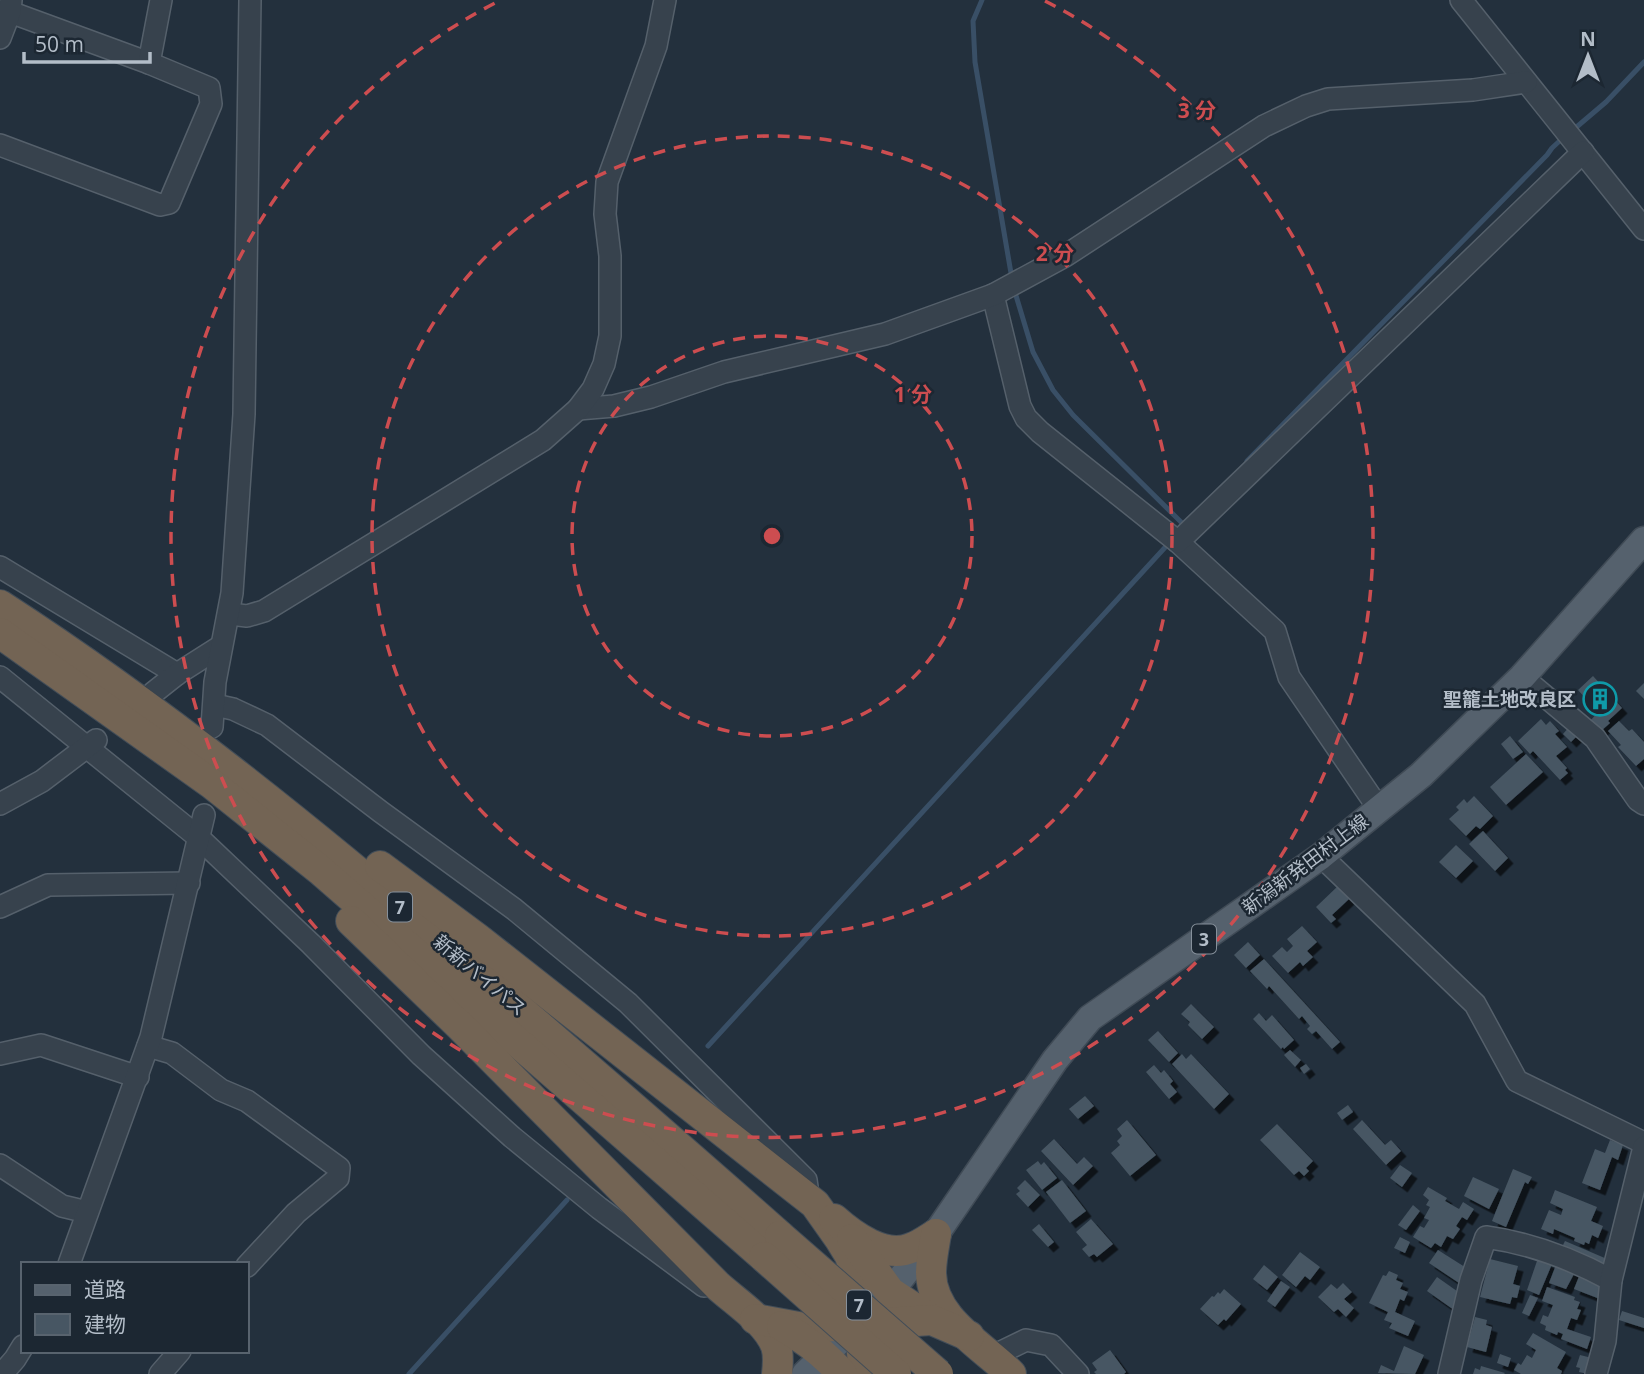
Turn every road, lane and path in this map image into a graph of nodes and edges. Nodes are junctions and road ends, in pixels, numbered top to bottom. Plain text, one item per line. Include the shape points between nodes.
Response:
1 (160, 0) edge
2 (250, 0) edge
3 (665, 0) edge
4 (1461, 0) edge
5 (7, 8) edge
6 (0, 38) edge
7 (149, 63) junction
8 (1527, 82) junction
9 (0, 145) edge
10 (1583, 152) junction
11 (1644, 229) edge
12 (993, 295) junction
13 (578, 409) junction
14 (1644, 540) edge
15 (1178, 542) junction
16 (0, 567) edge
17 (0, 605) edge
18 (230, 614) junction
19 (0, 634) edge
20 (221, 646) junction
21 (177, 674) junction
22 (0, 677) edge
23 (1522, 677) junction
24 (153, 693) dead end
25 (215, 705) junction
26 (208, 738) junction
27 (92, 743) junction
28 (212, 784) junction
29 (0, 804) edge
30 (1644, 804) edge
31 (1379, 809) junction
32 (204, 815) dead end
33 (198, 837) junction
34 (1321, 856) junction
35 (189, 883) junction
36 (0, 907) edge
37 (148, 1046) junction
38 (0, 1054) edge
39 (138, 1077) junction
40 (1644, 1145) edge
41 (0, 1165) edge
42 (809, 1198) junction
43 (87, 1212) junction
44 (843, 1227) junction
45 (936, 1234) junction
46 (772, 1247) junction
47 (70, 1262) edge
48 (248, 1265) edge
49 (1611, 1280) junction
50 (718, 1286) junction
51 (890, 1292) junction
52 (932, 1320) junction
53 (768, 1322) junction
54 (858, 1323) junction
55 (969, 1336) junction
56 (0, 1344) edge
57 (13, 1360) edge
58 (1002, 1365) edge
59 (824, 1368) edge
60 (777, 1374) edge
61 (864, 1374) edge
62 (896, 1374) edge
63 (938, 1374) edge
64 (1078, 1374) edge
65 (1449, 1374) edge
66 (1596, 1374) edge

1 - 7 street
2 - 18 street via 244,414
3 - 13 street via 656,46 607,182 610,336 604,364
4 - 8 street
5 - 6 street
5 - 7 street
7 - 9 street via 209,88 211,104 169,203 160,205
8 - 10 street
8 - 12 street via 1328,99 1306,106 1264,126 1065,256
10 - 11 street
10 - 15 street
12 - 13 street via 886,334 724,372 651,397
12 - 15 street via 1026,418
13 - 18 street via 543,440 264,611
14 - 23 main road, 新潟新発田村上線 / 3
15 - 31 street via 1275,631 1289,677
16 - 21 street
17 - 26 highway, 新新バイパス / 7
18 - 20 street
19 - 28 highway, 新新バイパス / 7
20 - 21 street
20 - 25 street
21 - 24 street
22 - 27 street
23 - 30 street via 1595,738
23 - 31 main road, 新潟新発田村上線 / 3 via 1421,775
25 - 26 street
25 - 42 street via 267,725 514,909 628,1003 806,1180
26 - 42 highway via 477,938
26 - 46 highway, 新新バイパス / 7 via 610,1086
27 - 29 street via 42,781
27 - 33 street
28 - 46 highway, 新新バイパス / 7
28 - 50 highway
31 - 34 main road, 新潟新発田村上線 / 3
32 - 33 street
33 - 35 street
33 - 50 street via 421,1055 512,1137 694,1280 708,1288
34 - 40 street via 1475,1004 1517,1081
34 - 45 main road, 新潟新発田村上線 / 3 via 1090,1018 1055,1060
35 - 36 street via 48,885
35 - 37 street
37 - 39 street
37 - 48 street via 172,1053 339,1168 338,1178 296,1213
38 - 39 street via 41,1045
39 - 43 street
40 - 49 street
41 - 43 street via 62,1206
42 - 44 highway
42 - 54 highway via 850,1256
43 - 47 street
44 - 45 highway via 869,1244 893,1251 911,1248
44 - 51 highway
45 - 51 main road, 新潟新発田村上線 / 3
45 - 55 highway via 931,1271 935,1296 943,1311
46 - 62 highway, 新新バイパス / 7, bridge
46 - 63 highway, 新新バイパス / 7, bridge
49 - 65 street via 1546,1252 1486,1237
49 - 66 street via 1605,1341
50 - 53 highway
51 - 52 highway
51 - 54 main road, 新潟新発田村上線 / 3
52 - 54 highway
52 - 55 highway
53 - 54 highway via 804,1328
53 - 59 highway via 803,1337
53 - 60 highway via 778,1355
54 - 59 main road, 新潟新発田村上線 / 3
54 - 61 highway
55 - 58 highway
56 - 57 street
58 - 64 street via 1026,1340 1051,1345

